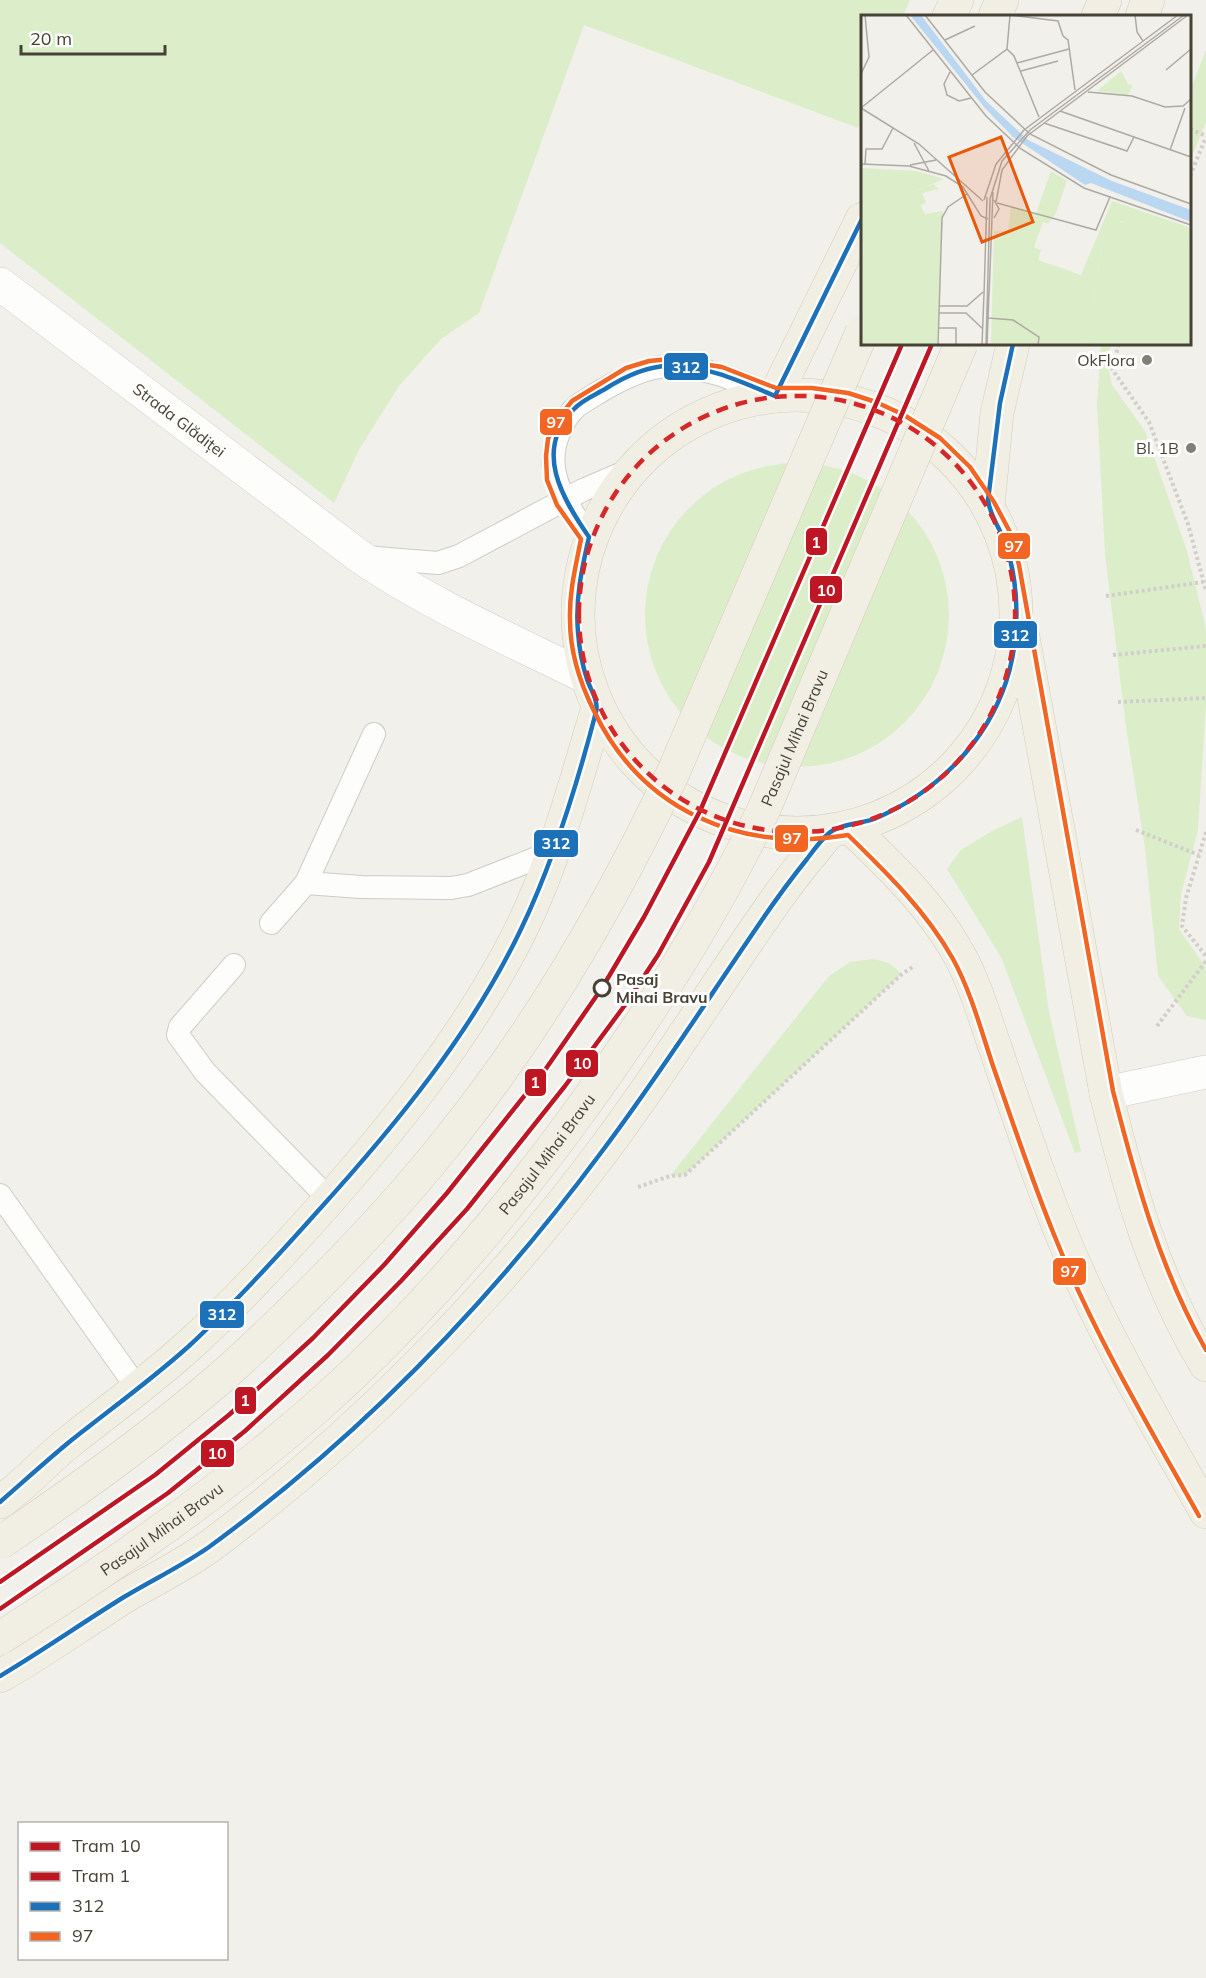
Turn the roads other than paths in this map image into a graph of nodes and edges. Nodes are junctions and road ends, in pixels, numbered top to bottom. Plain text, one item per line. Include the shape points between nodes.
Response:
1 (957, 0) edge
2 (1002, 0) edge
3 (1105, 0) edge
4 (1148, 0) edge
5 (950, 15) edge
6 (995, 15) edge
7 (1098, 15) edge
8 (1142, 15) edge
9 (861, 221) edge
10 (0, 284) edge
11 (861, 334) edge
12 (961, 345) edge
13 (1013, 345) edge
14 (775, 396) junction
15 (632, 469) junction
16 (564, 501) junction
17 (988, 506) junction
18 (589, 537) junction
19 (359, 556) junction
20 (1016, 600) junction
21 (586, 677) junction
22 (598, 707) junction
23 (374, 734) dead end
24 (840, 829) junction
25 (552, 852) junction
26 (306, 883) junction
27 (271, 923) dead end
28 (234, 965) dead end
29 (1206, 1072) edge
30 (1107, 1093) junction
31 (0, 1195) edge
32 (329, 1199) junction
33 (1206, 1365) edge
34 (138, 1389) junction
35 (0, 1502) edge
36 (1206, 1512) edge
37 (0, 1543) edge
38 (0, 1638) edge
39 (0, 1676) edge

1 - 5 main road
2 - 6 main road
3 - 7 main road
4 - 8 main road
9 - 14 main road
10 - 19 street, Strada Glădiței
11 - 37 main road, bridge via 654,814 563,978 494,1081 398,1201 259,1343 144,1441
12 - 38 main road, Pasajul Mihai Bravu, bridge via 741,856 682,962 568,1128 517,1195 425,1302 317,1407 193,1508
13 - 17 main road via 998,413
14 - 15 main road via 746,400 683,426
14 - 16 lane via 721,374 693,369 669,366 630,375 577,407 563,424 553,456 554,478
14 - 17 main road via 811,395 846,400 900,421 936,444 965,472
15 - 16 lane
15 - 18 main road
16 - 18 lane
16 - 19 lane via 484,544 438,563
17 - 20 main road via 1003,535
18 - 21 main road via 579,584 578,631
19 - 21 street, Strada Glădiței via 450,612
20 - 24 main road via 1016,640 1010,671 995,709 975,743 949,773 917,798 882,817
20 - 30 main road
21 - 22 main road
22 - 24 main road via 618,741 643,770 700,811 770,832
22 - 25 main road
23 - 26 lane
24 - 36 main road via 901,877 955,947 1084,1285
24 - 39 main road via 778,897 640,1101 531,1242 401,1381 311,1464 211,1545
25 - 26 lane via 451,888
25 - 32 main road via 522,927 469,1020 404,1111
26 - 27 lane
28 - 32 lane via 180,1027 178,1035 205,1072
29 - 30 street
30 - 33 main road via 1132,1195 1153,1258
31 - 34 lane
32 - 34 main road via 226,1311
34 - 35 main road

